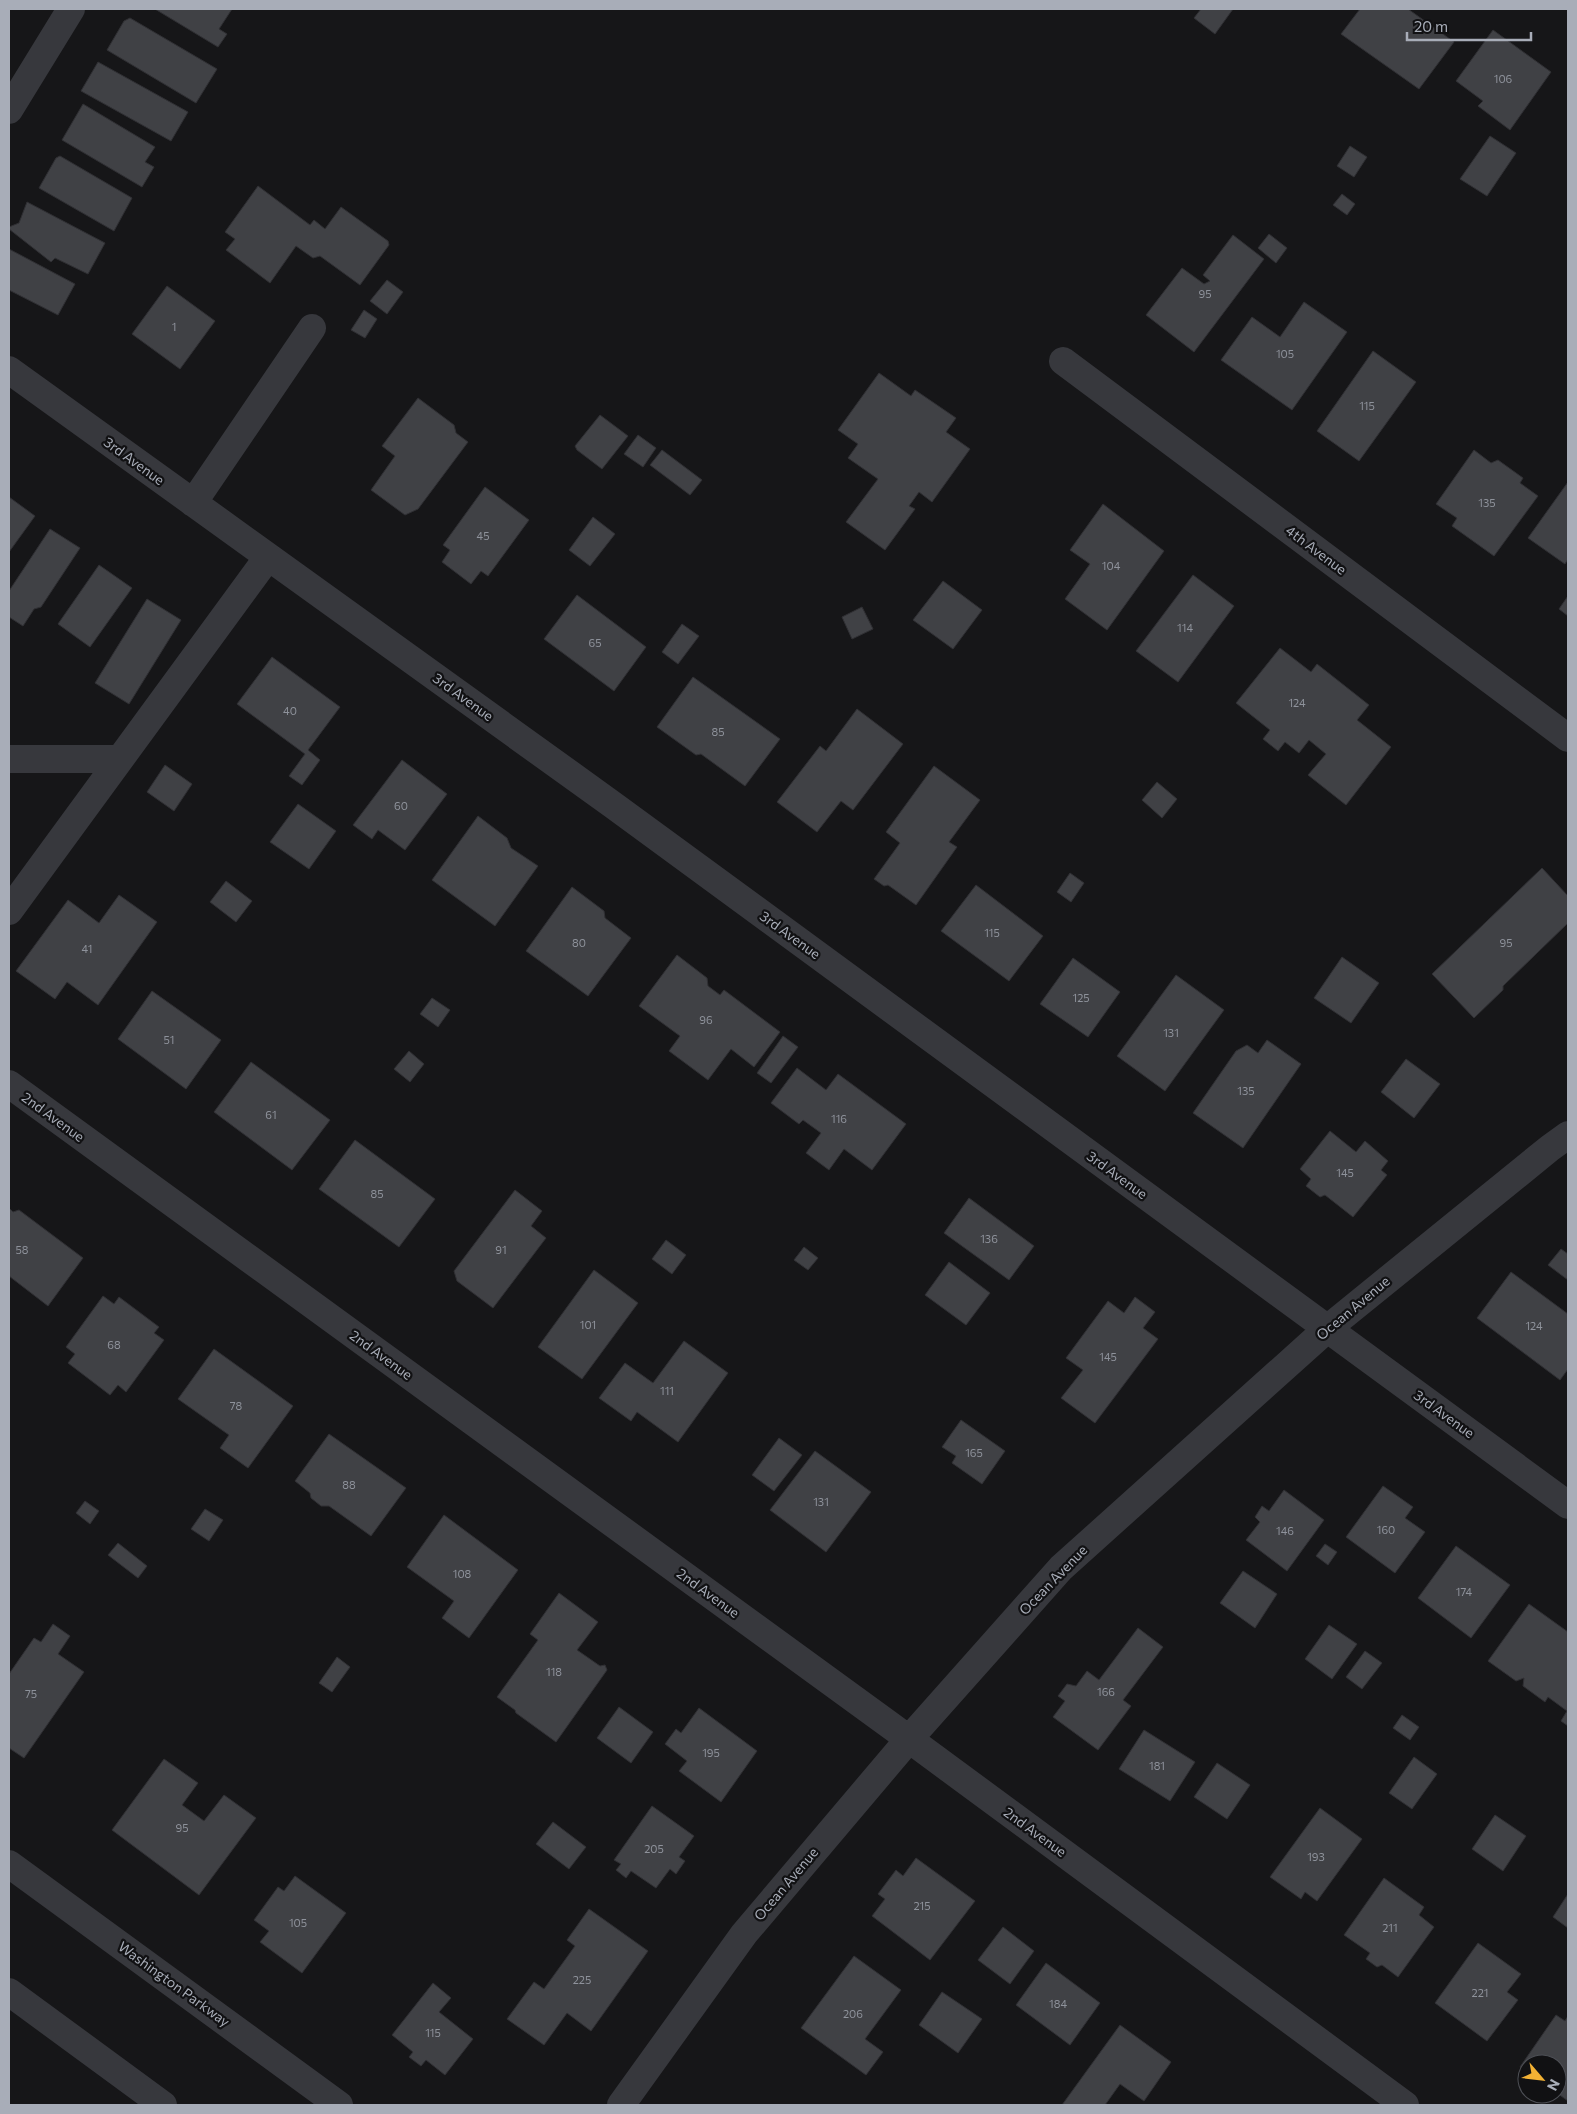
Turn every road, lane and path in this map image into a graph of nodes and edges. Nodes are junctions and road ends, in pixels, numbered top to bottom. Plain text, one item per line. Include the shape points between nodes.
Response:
1 (71, 9) edge
2 (9, 110) edge
3 (312, 328) dead end
4 (1063, 361) dead end
5 (9, 370) edge
6 (193, 503) junction
7 (268, 557) junction
8 (1568, 738) edge
9 (9, 759) edge
10 (120, 759) junction
11 (9, 911) edge
12 (9, 1084) edge
13 (1568, 1136) edge
14 (1327, 1329) junction
15 (1568, 1505) edge
16 (909, 1739) junction
17 (9, 1864) edge
18 (9, 1992) edge
19 (163, 2105) edge
20 (339, 2105) edge
21 (621, 2105) edge
22 (1406, 2105) edge

1 - 2 street
3 - 6 street
4 - 8 street, 4th Avenue
5 - 6 street, 3rd Avenue
6 - 7 street, 3rd Avenue
7 - 10 street
7 - 14 street, 3rd Avenue
9 - 10 street
10 - 11 street
12 - 16 street, 2nd Avenue
13 - 14 street, Ocean Avenue
14 - 15 street, 3rd Avenue
14 - 16 street, Ocean Avenue via 1061,1568
16 - 21 street, Ocean Avenue via 744,1934
16 - 22 street, 2nd Avenue
17 - 20 street, Washington Parkway
18 - 19 street

